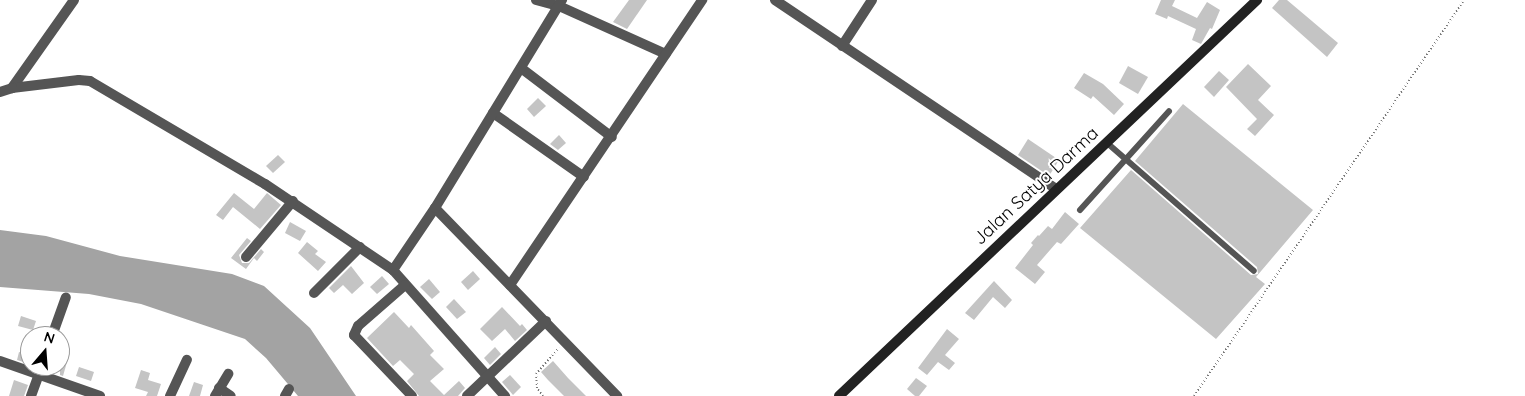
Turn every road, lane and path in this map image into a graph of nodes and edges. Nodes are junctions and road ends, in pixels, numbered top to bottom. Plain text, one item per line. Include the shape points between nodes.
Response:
1 (74, 0) edge
2 (536, 0) edge
3 (702, 0) edge
4 (775, 0) edge
5 (872, 0) edge
6 (1257, 0) edge
7 (1464, 0) edge
8 (561, 3) edge
9 (842, 46) junction
10 (666, 54) junction
11 (521, 68) junction
12 (12, 88) junction
13 (0, 92) edge
14 (1169, 111) dead end
15 (493, 113) junction
16 (612, 137) junction
17 (1106, 142) junction
18 (1124, 160) junction
19 (584, 177) junction
20 (1056, 189) junction
21 (293, 201) junction
22 (435, 208) junction
23 (1080, 210) dead end
24 (360, 247) junction
25 (246, 257) dead end
26 (393, 270) junction
27 (1254, 271) dead end
28 (406, 285) junction
29 (510, 285) junction
30 (314, 293) dead end
31 (66, 297) dead end
32 (546, 321) junction
33 (56, 326) edge
34 (566, 342) junction
35 (187, 360) dead end
36 (0, 361) edge
37 (20, 366) edge
38 (228, 374) dead end
39 (39, 376) edge
40 (53, 376) edge
41 (487, 377) junction
42 (217, 392) edge
43 (32, 396) edge
44 (100, 396) edge
45 (170, 396) edge
46 (231, 396) edge
47 (412, 396) edge
48 (467, 396) edge
49 (505, 396) edge
50 (543, 396) edge
51 (617, 396) edge
52 (839, 396) edge
53 (1194, 396) edge

1 - 12 street
2 - 8 street
3 - 10 street
4 - 9 street
5 - 9 street
6 - 17 main road, Jalan Satya Darma
7 - 53 path
8 - 10 street
8 - 11 street
9 - 20 street
10 - 16 street
11 - 15 street
11 - 16 street
12 - 13 street
12 - 21 street via 90,81
14 - 18 lane
15 - 19 street
15 - 22 street
16 - 19 street
17 - 18 lane
17 - 20 main road, Jalan Satya Darma
18 - 23 lane
18 - 27 lane
19 - 29 street
20 - 52 main road, Jalan Satya Darma
21 - 24 street
21 - 25 street
22 - 26 street
22 - 29 street
24 - 26 street
24 - 30 street
26 - 28 street
28 - 41 street
28 - 47 street via 358,326 354,335
29 - 32 street
31 - 33 street
32 - 34 street
32 - 41 street
34 - 50 path via 536,374 537,388
34 - 51 street
35 - 45 street
36 - 37 street
38 - 42 street
39 - 43 street
40 - 44 street
41 - 48 street
41 - 49 street
42 - 46 street

